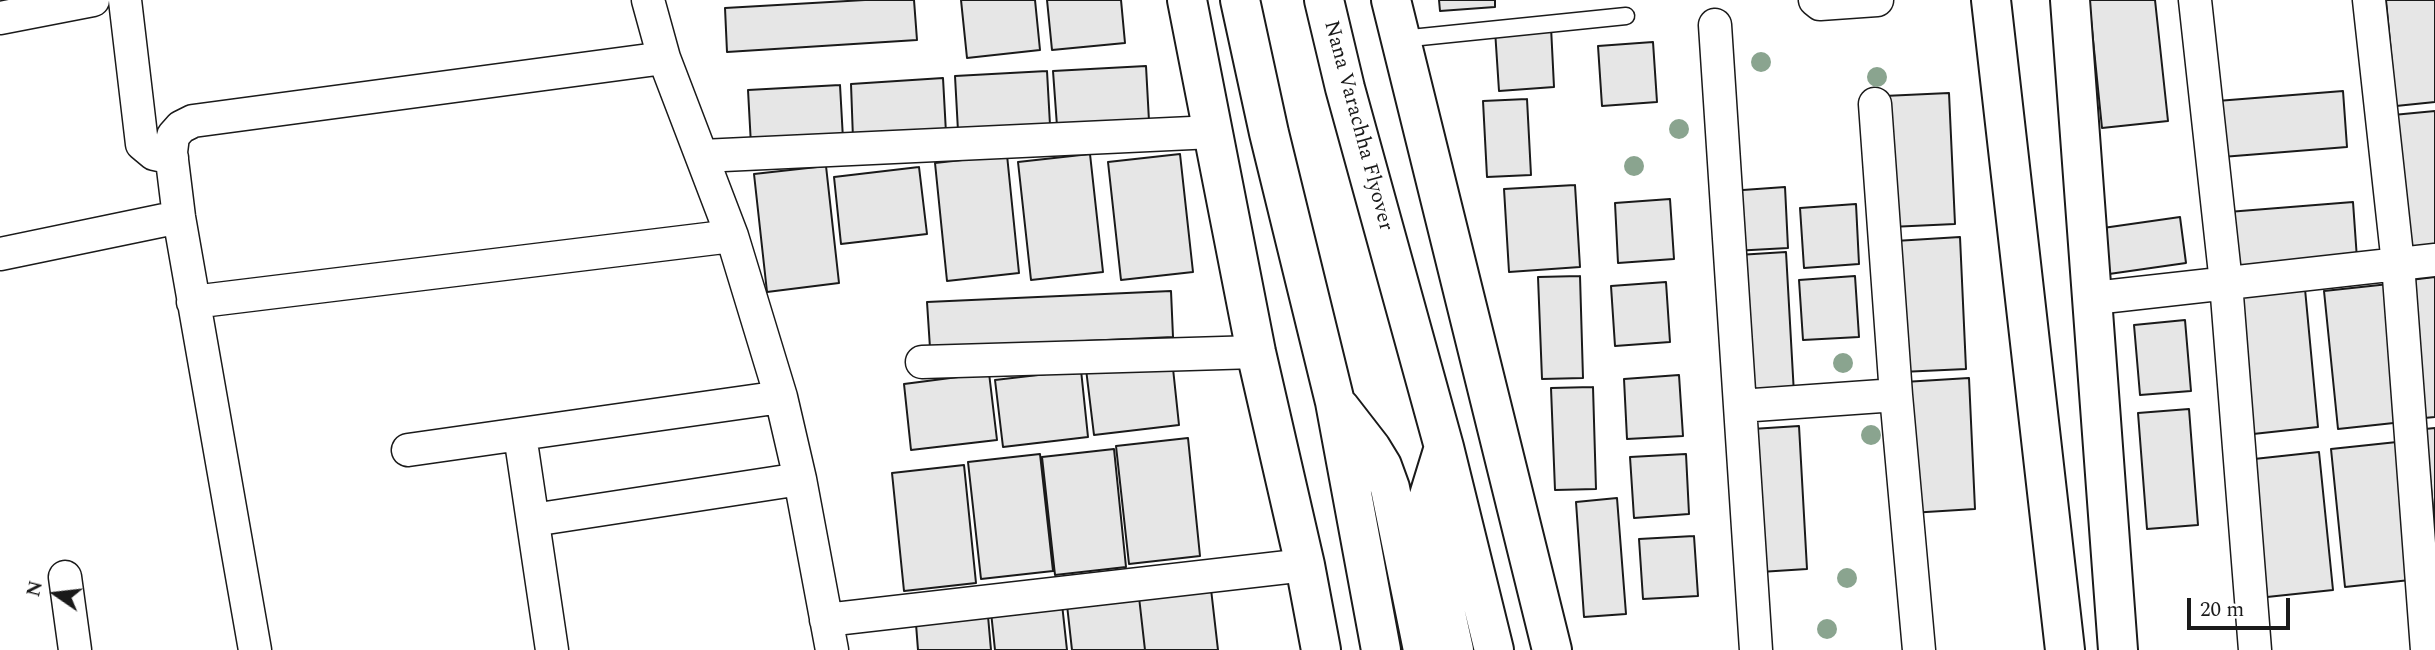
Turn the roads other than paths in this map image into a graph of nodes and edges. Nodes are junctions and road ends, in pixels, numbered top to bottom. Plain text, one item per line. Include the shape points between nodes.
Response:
1 (93, 0) edge
2 (125, 0) edge
3 (648, 0) edge
4 (1188, 0) edge
5 (1240, 0) edge
6 (1324, 0) edge
7 (1391, 0) edge
8 (1815, 0) edge
9 (1877, 0) edge
10 (1992, 0) edge
11 (2070, 0) edge
12 (2195, 0) edge
13 (2369, 0) edge
14 (1626, 16) dead end
15 (0, 19) edge
16 (1715, 25) dead end
17 (1401, 39) junction
18 (664, 58) junction
19 (1875, 104) dead end
20 (1213, 132) junction
21 (702, 156) junction
22 (172, 158) junction
23 (179, 217) junction
24 (1448, 231) junction
25 (732, 236) junction
26 (1390, 252) junction
27 (0, 254) edge
28 (2435, 260) edge
29 (2398, 264) junction
30 (2226, 283) junction
31 (2094, 298) junction
32 (193, 302) junction
33 (1256, 352) junction
34 (922, 362) dead end
35 (1896, 395) junction
36 (781, 397) junction
37 (1335, 402) junction
38 (1740, 406) junction
39 (520, 435) junction
40 (1444, 447) junction
41 (408, 450) dead end
42 (800, 479) junction
43 (533, 520) junction
44 (1305, 565) junction
45 (65, 577) dead end
46 (829, 635) edge
47 (75, 650) edge
48 (255, 650) edge
49 (552, 650) edge
50 (1321, 650) edge
51 (1381, 650) edge
52 (1423, 650) edge
53 (1454, 650) edge
54 (1494, 650) edge
55 (1552, 650) edge
56 (1756, 650) edge
57 (1919, 650) edge
58 (2065, 650) edge
59 (2077, 650) edge
60 (2109, 650) edge
61 (2118, 650) edge
62 (2255, 650) edge
63 (2427, 650) edge

1 - 15 street
2 - 22 street via 142,144 154,154
3 - 18 street
4 - 20 main road
5 - 37 main road
6 - 26 main road, Nana Varachha Flyover
7 - 17 main road
8 - 9 street via 1820,4
10 - 58 main road
11 - 31 main road
12 - 30 street
13 - 29 street
14 - 17 lane
16 - 38 street
17 - 24 main road
18 - 21 street
18 - 22 street via 193,121 173,136
19 - 35 street
20 - 21 street
20 - 33 main road
21 - 25 street
22 - 23 street
23 - 27 street
23 - 32 street
24 - 26 main road
24 - 55 main road
25 - 32 street
25 - 36 street
26 - 40 main road, Nana Varachha Flyover
28 - 29 street
29 - 30 street
29 - 63 street
30 - 31 street
30 - 62 street
31 - 61 main road
32 - 48 street
33 - 34 street
33 - 44 main road
35 - 38 street
35 - 57 street
36 - 39 street
36 - 42 street
37 - 51 main road
37 - 52 main road via 1371,448 1390,488
38 - 56 street
39 - 41 street
39 - 43 street
40 - 53 main road via 1425,519
40 - 54 main road, Nana Varachha Flyover
42 - 43 street
42 - 46 street
43 - 49 street
44 - 46 street
44 - 50 main road
45 - 47 street
59 - 60 main road

